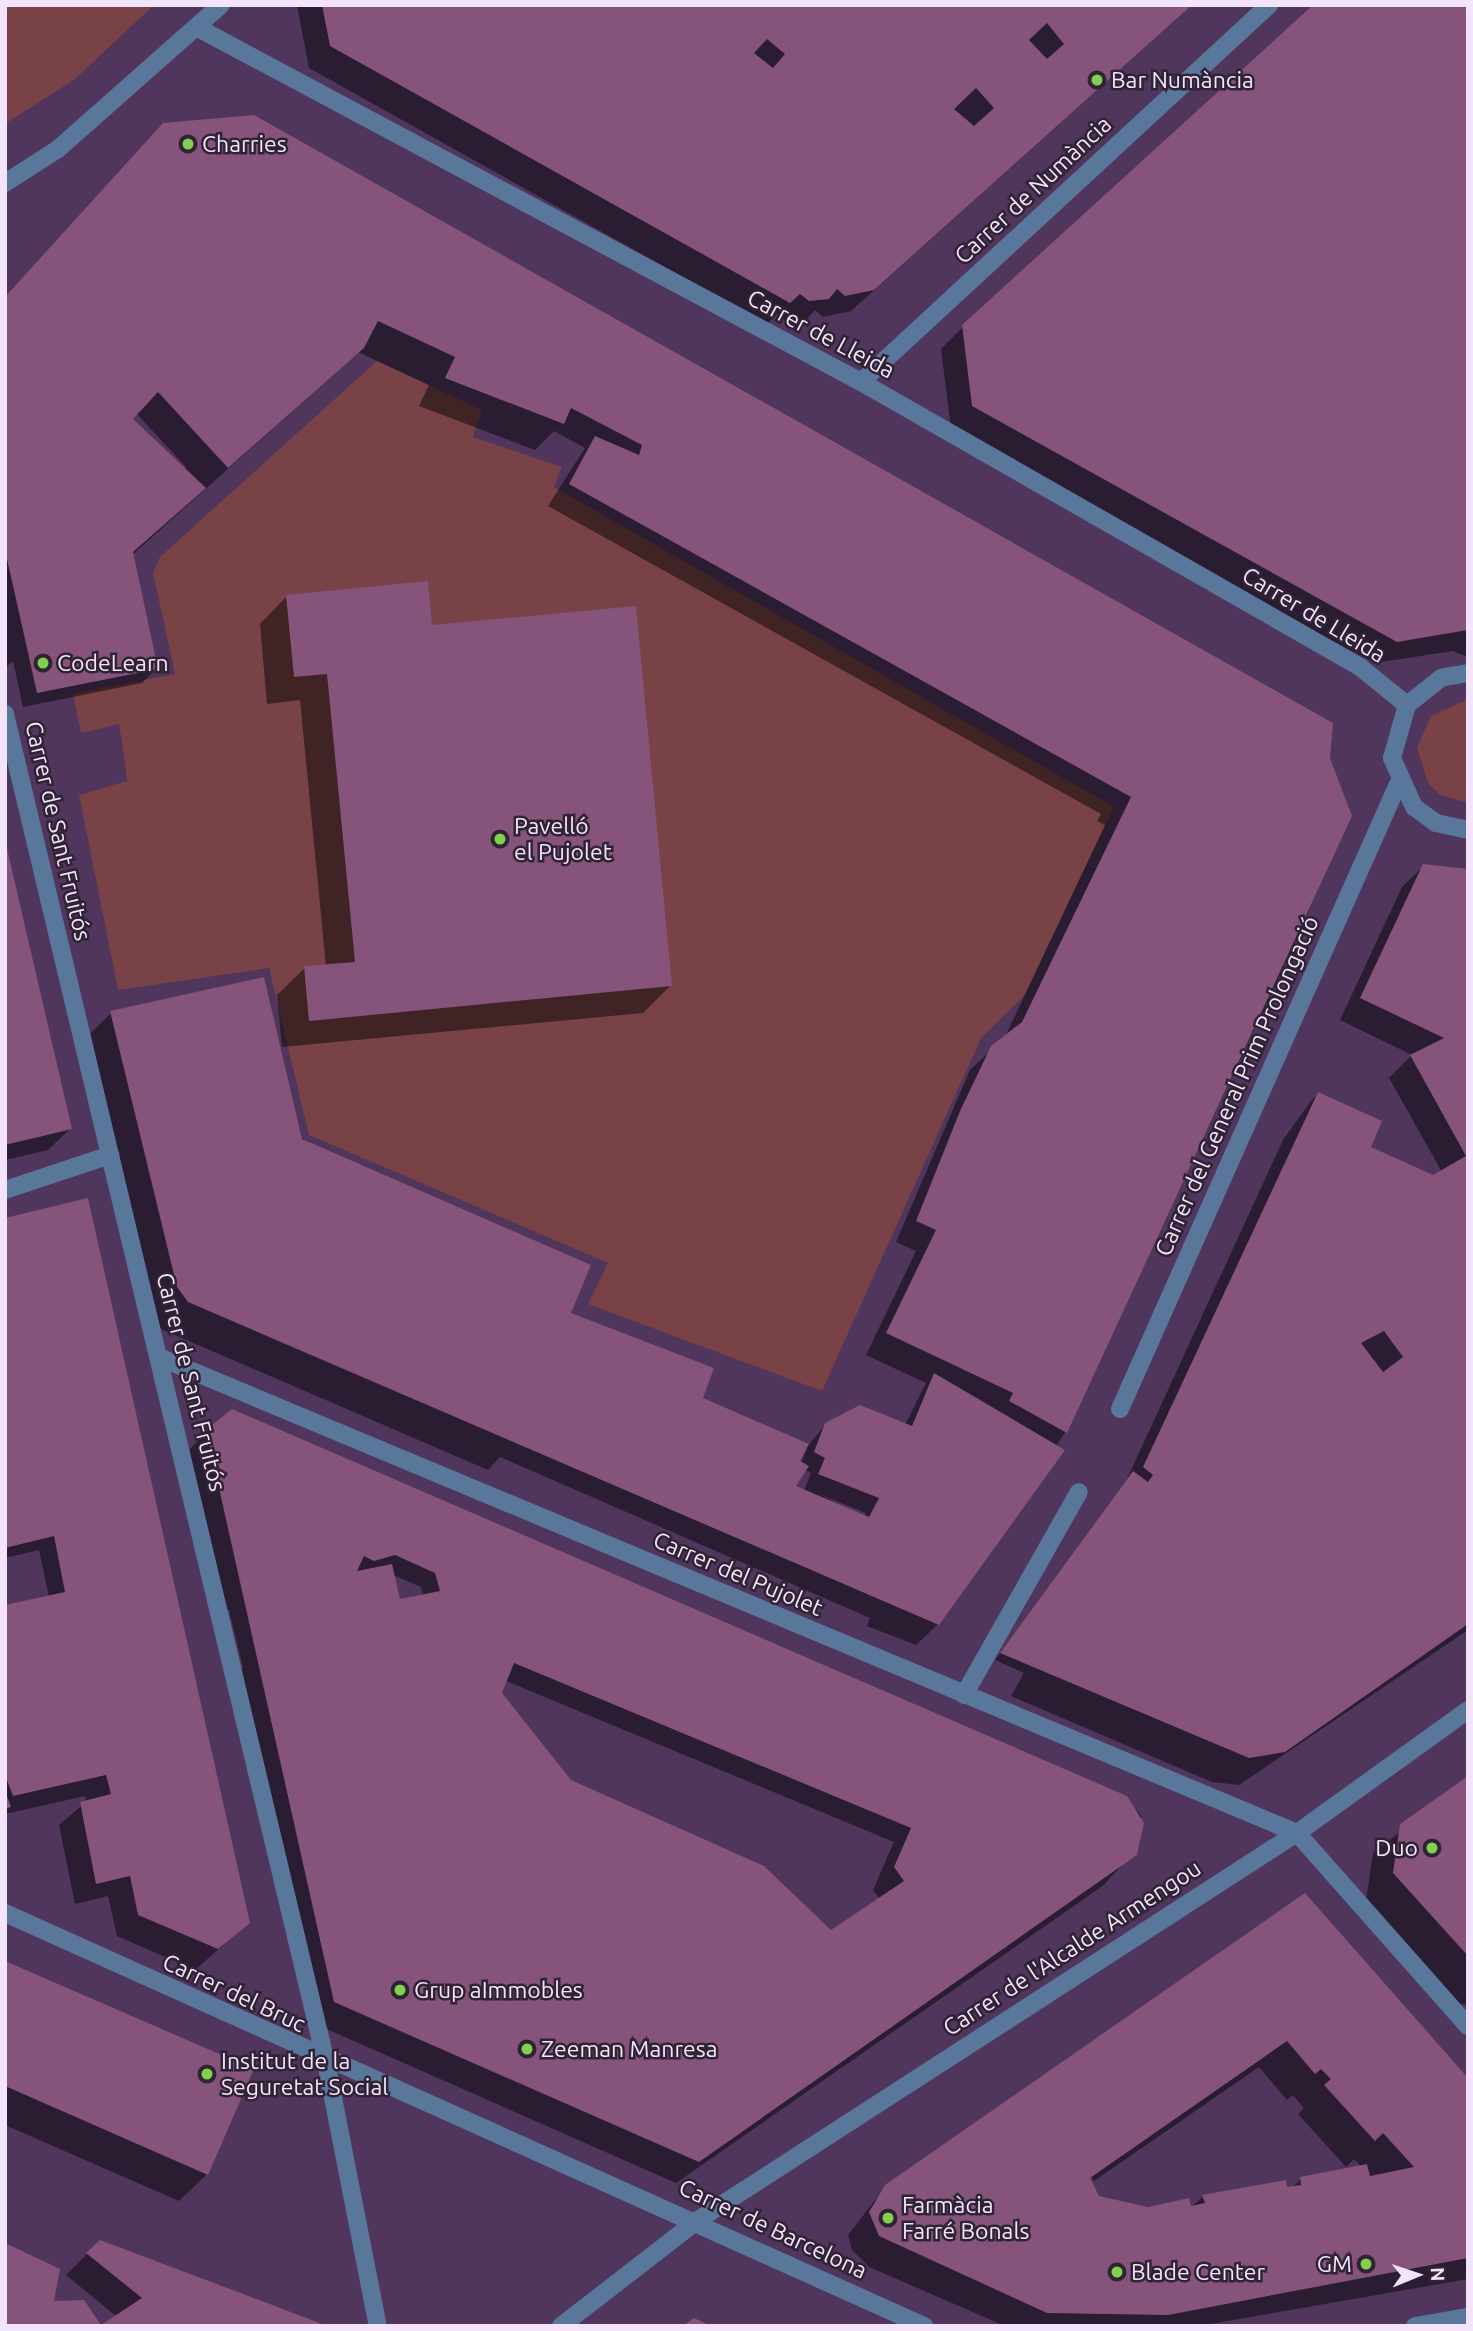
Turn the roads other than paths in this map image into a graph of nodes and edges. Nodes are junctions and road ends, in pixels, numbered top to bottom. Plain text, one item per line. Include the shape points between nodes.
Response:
1 (221, 5) edge
2 (1269, 5) edge
3 (198, 29) junction
4 (5, 183) edge
5 (861, 382) junction
6 (1468, 673) edge
7 (1407, 705) junction
8 (5, 714) edge
9 (1398, 784) junction
10 (1468, 830) edge
11 (110, 1155) junction
12 (5, 1190) edge
13 (161, 1358) junction
14 (1120, 1409) dead end
15 (1079, 1492) dead end
16 (964, 1695) junction
17 (1468, 1710) edge
18 (1297, 1833) junction
19 (5, 1913) edge
20 (1468, 2026) edge
21 (326, 2062) junction
22 (600, 2177) joint
23 (698, 2220) junction
24 (1468, 2317) edge
25 (378, 2326) edge
26 (561, 2326) edge
27 (924, 2326) edge
28 (1415, 2326) edge

1 - 3 street
2 - 5 street, Carrer de Numància
3 - 4 street via 58,149
3 - 5 street, Carrer de Lleida
5 - 7 street, Carrer de Lleida via 1360,667
6 - 7 street via 1441,678
7 - 9 street via 1395,730
8 - 11 street, Carrer de Sant Fruitós
9 - 10 street via 1436,823
9 - 14 street, Carrer del General Prim Prolongació
11 - 12 street
11 - 13 street, Carrer de Sant Fruitós
13 - 16 street, Carrer del Pujolet
13 - 21 street, Carrer de Sant Fruitós
15 - 16 street
16 - 18 street, Carrer del Pujolet
17 - 18 street, Carrer de l'Alcalde Armengou
18 - 20 street
18 - 23 street, Carrer de l'Alcalde Armengou
19 - 21 street, Carrer del Bruc
21 - 22 street, Carrer del Bruc
21 - 25 street, Carrer de Sant Fruitós
22 - 23 street, Carrer de Barcelona
23 - 26 street, Carrer de l'Alcalde Armengou
23 - 27 street, Carrer de Barcelona
24 - 28 street

